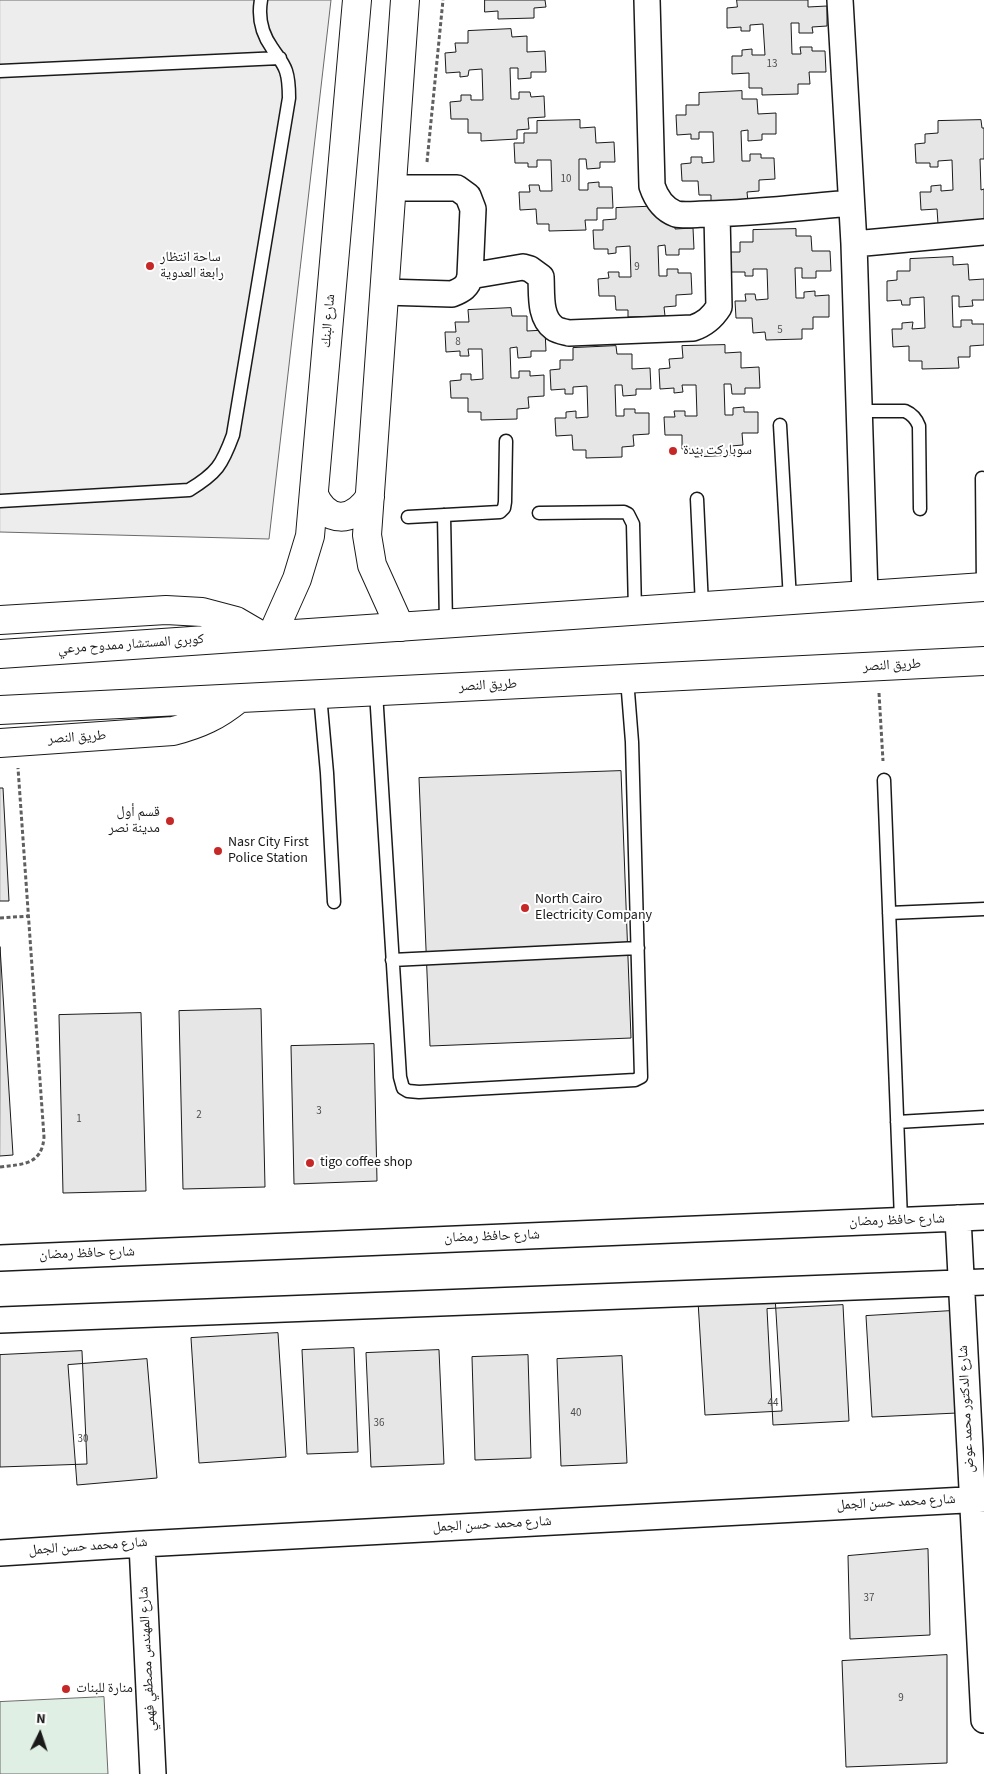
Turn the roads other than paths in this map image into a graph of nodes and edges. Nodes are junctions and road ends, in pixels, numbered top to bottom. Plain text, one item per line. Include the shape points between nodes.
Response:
1 (261, 0) edge
2 (357, 0) edge
3 (405, 0) edge
4 (647, 0) edge
5 (840, 0) edge
6 (280, 58) junction
7 (0, 71) edge
8 (392, 188) junction
9 (851, 203) junction
10 (717, 214) junction
11 (984, 232) edge
12 (854, 244) junction
13 (470, 276) junction
14 (384, 292) junction
15 (859, 411) junction
16 (780, 425) dead end
17 (506, 441) dead end
18 (982, 478) dead end
19 (314, 495) junction
20 (370, 497) junction
21 (698, 499) dead end
22 (0, 501) edge
23 (920, 509) dead end
24 (540, 513) dead end
25 (444, 515) junction
26 (408, 516) dead end
27 (984, 587) edge
28 (865, 594) junction
29 (790, 600) junction
30 (702, 606) junction
31 (635, 611) junction
32 (0, 620) edge
33 (446, 624) junction
34 (400, 627) junction
35 (266, 635) junction
36 (0, 654) edge
37 (984, 661) edge
38 (627, 679) junction
39 (376, 692) junction
40 (320, 695) junction
41 (238, 699) junction
42 (0, 710) edge
43 (8, 743) edge
44 (884, 780) road end
45 (334, 902) dead end
46 (984, 909) edge
47 (889, 912) junction
48 (638, 948) junction
49 (392, 960) junction
50 (984, 1117) edge
51 (897, 1122) junction
52 (984, 1217) edge
53 (958, 1218) junction
54 (901, 1220) junction
55 (0, 1258) edge
56 (973, 1282) edge
57 (0, 1320) edge
58 (978, 1499) edge
59 (142, 1544) junction
60 (0, 1553) edge
61 (984, 1720) edge
62 (154, 1774) edge

1 - 6 lane via 260,21 264,34
2 - 19 main road, شارع البنك
3 - 8 main road
4 - 10 street via 652,186 655,196 678,214
5 - 9 street
6 - 7 lane
6 - 22 lane via 289,84 288,113 233,434 225,458 209,477 189,490
8 - 13 street via 457,188 463,191 472,209
8 - 14 main road
9 - 10 street
9 - 12 street
10 - 13 street via 719,307 704,324 693,328 570,333 554,329 548,321 543,312 541,277 530,269 524,267
11 - 12 street
12 - 15 street
13 - 14 street via 468,284 452,294
14 - 20 main road
15 - 23 lane via 905,411 917,421
15 - 28 street
16 - 29 lane
17 - 25 lane via 504,508 495,514
18 - 27 lane
19 - 20 main road via 319,505 337,516 348,516 358,511
19 - 35 main road, شارع البنك via 305,556
20 - 34 main road via 368,550 374,572
21 - 30 lane
24 - 31 lane via 628,514 633,524
25 - 26 lane
25 - 33 lane
27 - 28 main road
28 - 29 main road
29 - 30 main road
30 - 31 main road
31 - 33 main road
32 - 35 main road via 166,610 202,612 236,621
33 - 34 main road
34 - 35 main road
35 - 36 main road, كوبرى المستشار ممدوح مرعي
37 - 38 main road, طريق النصر
38 - 39 main road, طريق النصر
38 - 48 lane
39 - 40 main road, طريق النصر
39 - 49 lane
40 - 41 main road, طريق النصر
40 - 45 lane
41 - 42 main road
41 - 43 main road, طريق النصر via 206,720 174,731
44 - 47 lane
46 - 47 lane
47 - 51 lane
48 - 49 lane
48 - 49 lane via 642,1074 639,1079 419,1092 408,1091 401,1084
50 - 51 lane
51 - 54 lane
52 - 53 street, شارع حافظ رمضان
53 - 54 street, شارع حافظ رمضان
53 - 56 street, شارع الدكتور محمد عوض
54 - 55 street, شارع حافظ رمضان
56 - 57 street
56 - 58 street, شارع الدكتور محمد عوض
58 - 59 street, شارع محمد حسن الجمل
58 - 61 street, شارع الدكتور محمد عوض
59 - 60 street, شارع محمد حسن الجمل
59 - 62 street, شارع المهندس مصطفي فهمي

